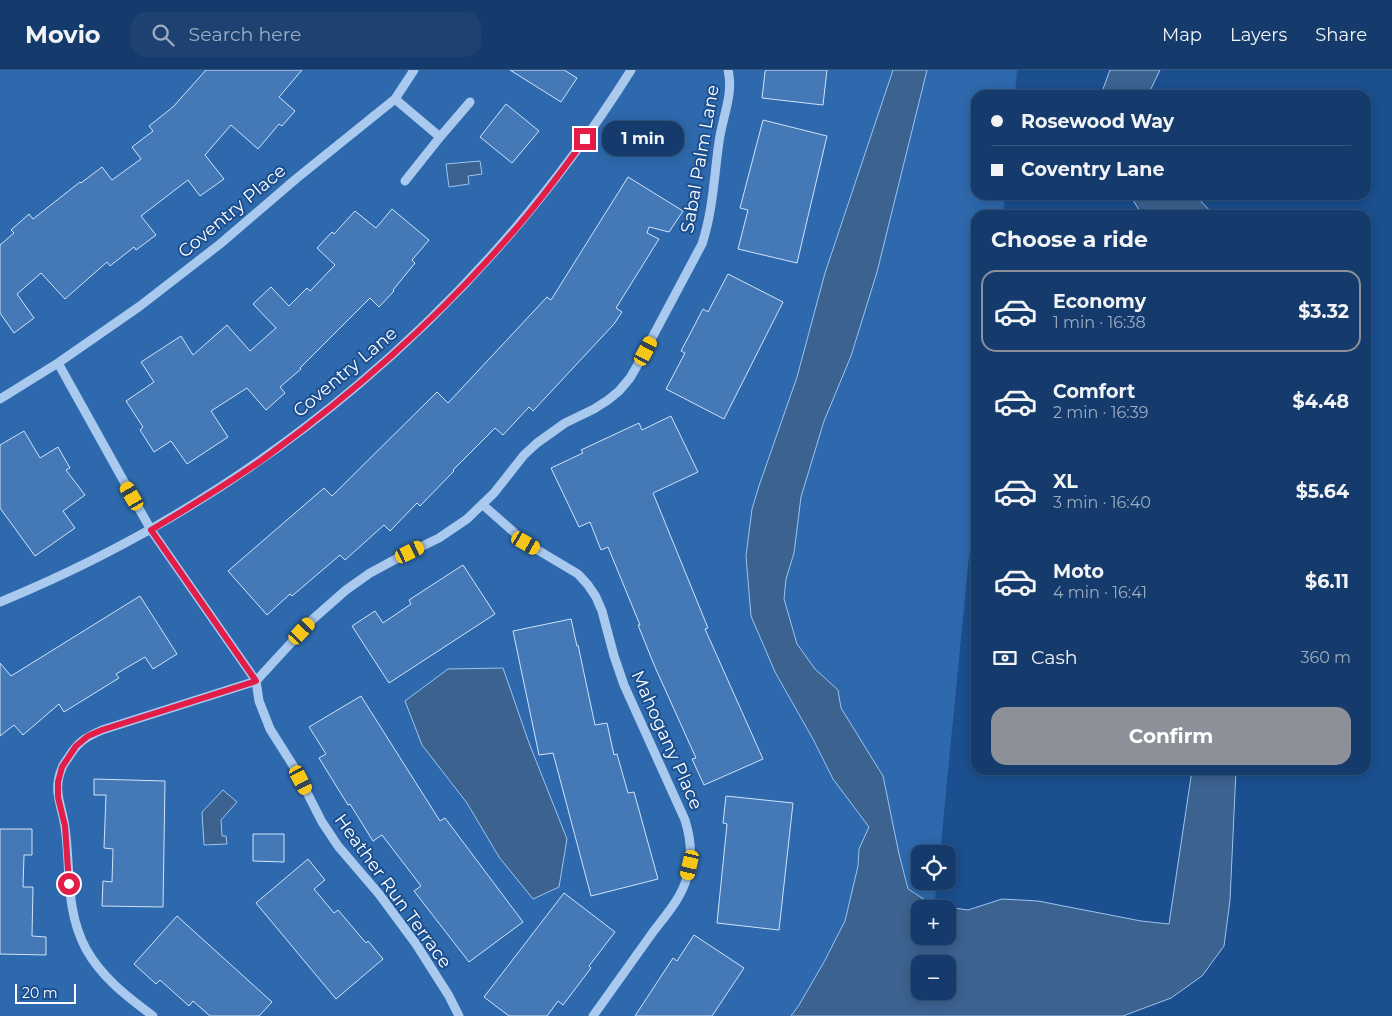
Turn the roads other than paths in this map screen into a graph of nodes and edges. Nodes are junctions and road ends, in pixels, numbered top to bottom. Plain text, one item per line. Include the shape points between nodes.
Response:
1 (414, 70) edge
2 (631, 70) edge
3 (728, 70) edge
4 (395, 99) junction
5 (470, 102) dead end
6 (440, 137) junction
7 (405, 181) dead end
8 (58, 364) junction
9 (0, 399) edge
10 (482, 505) junction
11 (151, 530) junction
12 (0, 602) edge
13 (256, 681) junction
14 (153, 1016) edge
15 (459, 1016) edge
16 (593, 1016) edge

1 - 4 street, Coventry Place
2 - 11 street, Coventry Lane via 562,171 506,240 394,355 268,455
3 - 10 street, Sabal Palm Lane via 730,86 707,229 695,259 637,366 619,391 608,400 536,443
4 - 6 street
4 - 8 street, Coventry Place via 220,244
5 - 6 street
6 - 7 street
8 - 9 street, Coventry Place
8 - 11 street
10 - 13 street, Sabal Palm Lane via 439,538 396,559 346,590 313,619
10 - 16 street, Mahogany Place via 526,543 578,574 596,597 624,685 689,834 691,850 687,879 675,901
11 - 12 street, Coventry Lane
11 - 13 street, Heather Run Terrace
13 - 14 street via 88,736 76,746 62,767 58,797 65,826 71,903 80,935 105,976
13 - 15 street, Heather Run Terrace via 259,701 270,729 294,766 322,822 416,944

